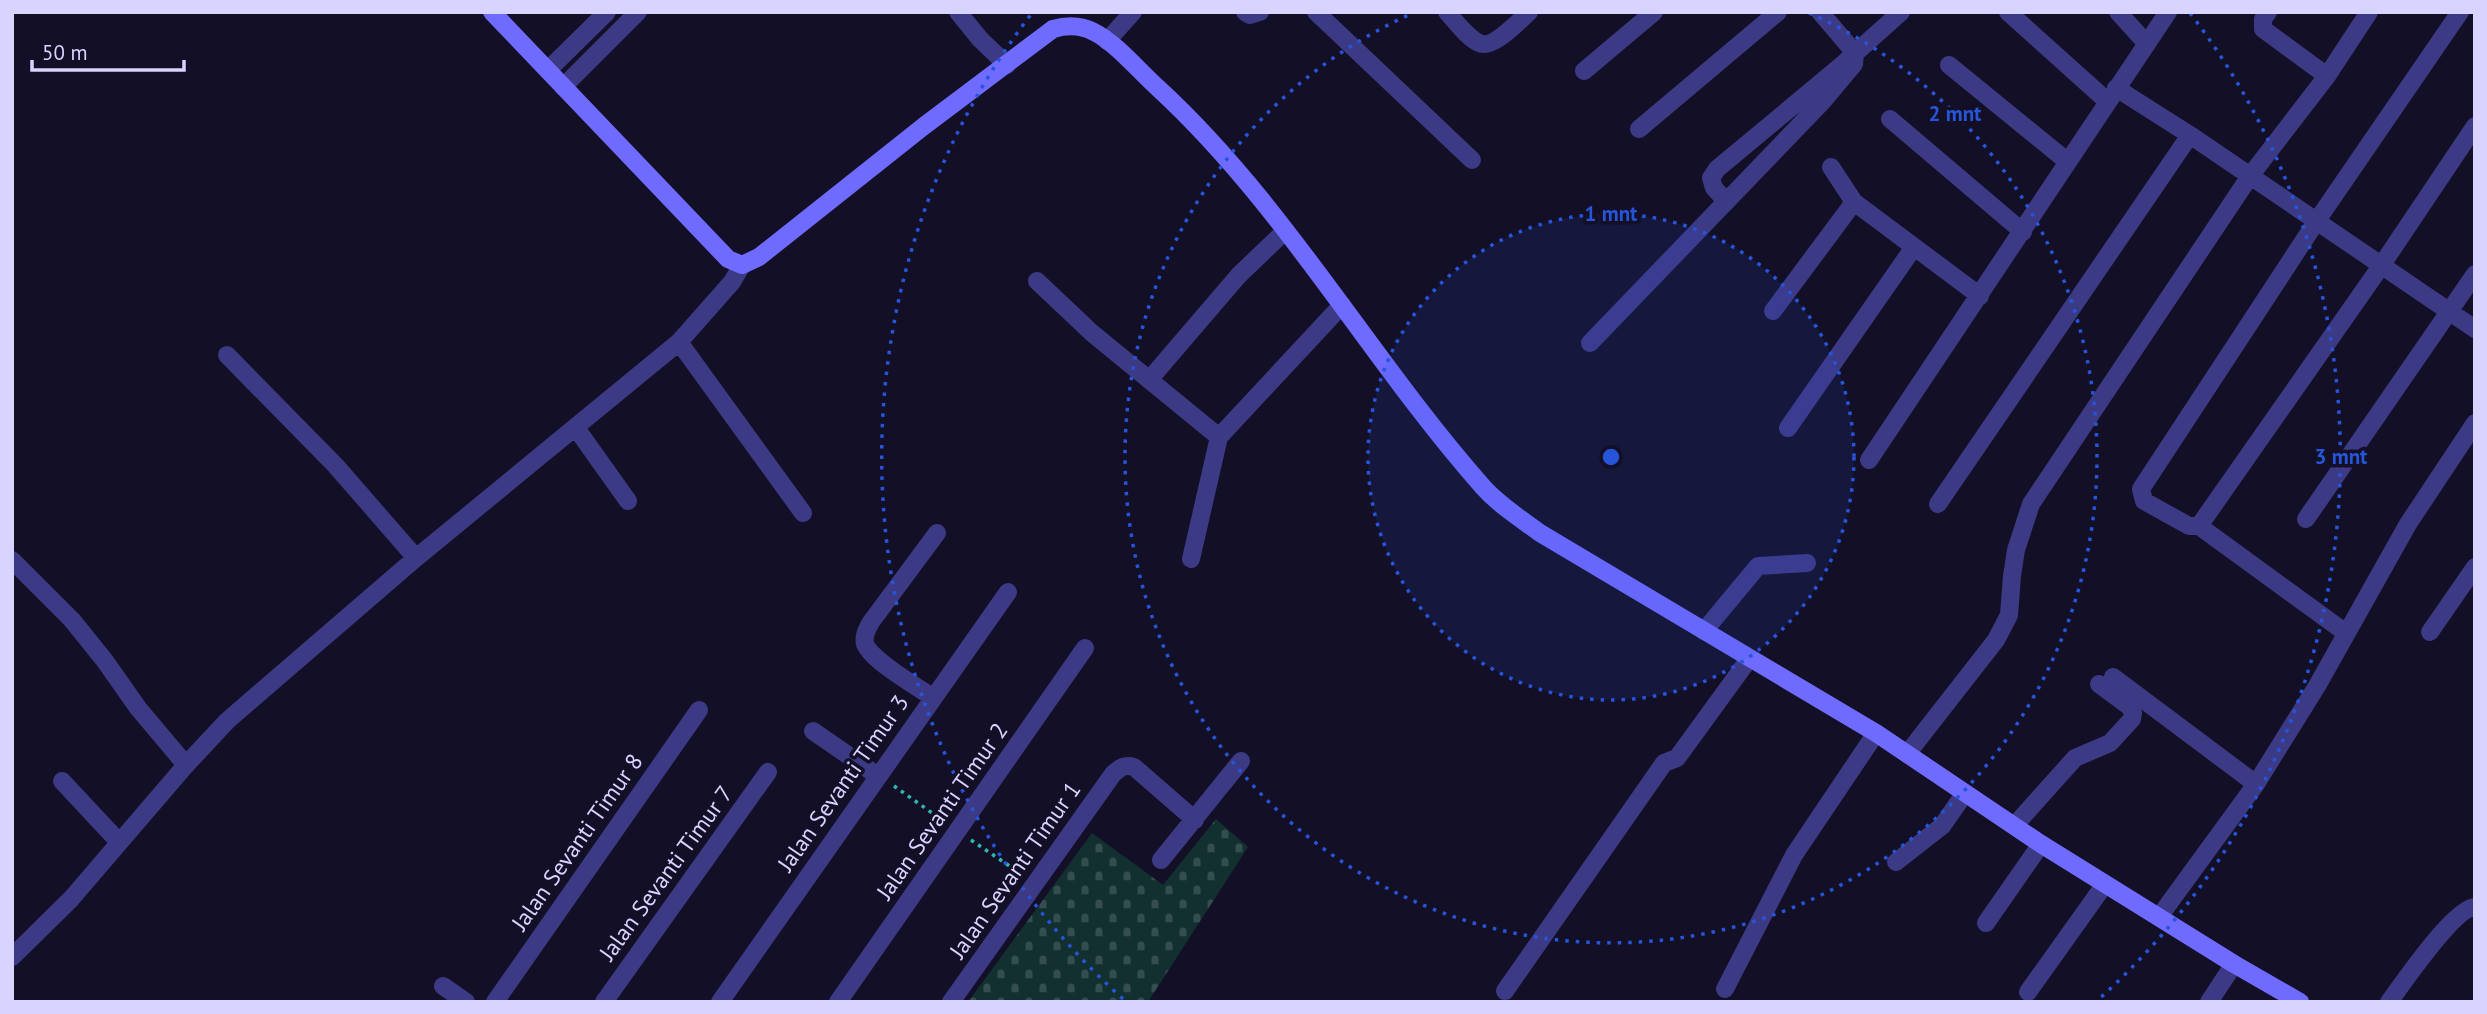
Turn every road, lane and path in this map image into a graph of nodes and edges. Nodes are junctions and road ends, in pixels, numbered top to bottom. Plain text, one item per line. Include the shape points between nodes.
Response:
1 (492, 12) edge
2 (607, 12) edge
3 (638, 12) edge
4 (958, 12) edge
5 (1133, 12) edge
6 (1245, 12) edge
7 (1260, 12) edge
8 (1316, 12) edge
9 (1447, 12) edge
10 (1529, 12) edge
11 (1654, 12) edge
12 (1778, 12) edge
13 (1820, 12) edge
14 (1901, 12) edge
15 (2008, 12) edge
16 (2119, 12) edge
17 (2168, 12) edge
18 (2268, 12) edge
19 (2369, 12) edge
20 (2460, 12) edge
21 (1107, 41) junction
22 (2147, 44) junction
23 (1855, 53) junction
24 (1007, 65) junction
25 (1949, 65) dead end
26 (548, 70) junction
27 (1584, 71) dead end
28 (2328, 76) junction
29 (563, 87) junction
30 (2112, 95) junction
31 (1890, 119) dead end
32 (2475, 126) edge
33 (1639, 129) dead end
34 (2190, 135) junction
35 (1472, 160) dead end
36 (2068, 162) junction
37 (1831, 167) dead end
38 (2250, 176) junction
39 (1726, 201) junction
40 (1854, 202) junction
41 (2316, 222) junction
42 (1284, 230) junction
43 (2023, 232) junction
44 (1914, 247) junction
45 (742, 265) junction
46 (2381, 266) junction
47 (2475, 274) edge
48 (1037, 281) dead end
49 (1980, 296) junction
50 (1342, 305) junction
51 (1773, 311) dead end
52 (2449, 312) junction
53 (2475, 329) edge
54 (679, 342) junction
55 (1590, 343) dead end
56 (227, 355) dead end
57 (1149, 380) junction
58 (2475, 423) edge
59 (576, 428) junction
60 (1788, 428) dead end
61 (1219, 437) junction
62 (1868, 460) dead end
63 (628, 500) dead end
64 (1938, 504) dead end
65 (803, 513) dead end
66 (2306, 519) dead end
67 (2199, 526) junction
68 (937, 533) dead end
69 (416, 558) junction
70 (1191, 559) dead end
71 (12, 560) edge
72 (1807, 564) dead end
73 (2475, 567) edge
74 (1008, 592) dead end
75 (1704, 631) junction
76 (2430, 632) dead end
77 (2346, 633) junction
78 (1086, 648) dead end
79 (1749, 659) junction
80 (932, 697) junction
81 (699, 710) dead end
82 (813, 731) dead end
83 (1876, 733) junction
84 (1907, 754) junction
85 (1241, 761) dead end
86 (186, 765) junction
87 (768, 772) dead end
88 (878, 776) junction
89 (62, 781) dead end
90 (2256, 784) junction
91 (1965, 793) junction
92 (1195, 820) junction
93 (2015, 825) junction
94 (119, 842) junction
95 (2041, 844) junction
96 (1161, 860) dead end
97 (1896, 862) dead end
98 (2105, 884) junction
99 (2475, 907) edge
100 (2159, 918) junction
101 (1986, 923) dead end
102 (12, 957) edge
103 (2234, 964) junction
104 (443, 986) dead end
105 (1725, 989) dead end
106 (1505, 991) dead end
107 (2028, 992) dead end
108 (466, 1002) edge
109 (495, 1002) edge
110 (604, 1002) edge
111 (720, 1002) edge
112 (838, 1002) edge
113 (951, 1002) edge
114 (2209, 1002) edge
115 (2300, 1002) edge
116 (2389, 1002) edge

1 - 26 street
2 - 26 street
3 - 29 street
4 - 24 street
5 - 21 street
6 - 7 street
8 - 35 street
9 - 10 street via 1477,42 1486,45
11 - 27 street
12 - 33 street
13 - 23 street
14 - 23 street
15 - 30 street
16 - 22 street
17 - 22 street
18 - 28 street via 2263,29
19 - 28 street
20 - 41 street
21 - 24 street via 1083,27 1061,27
21 - 42 street via 1204,134
22 - 30 street
23 - 39 street via 1849,72
23 - 39 street via 1713,173 1714,188
24 - 45 street via 759,257
25 - 36 street
26 - 29 street
28 - 38 street
29 - 45 street via 728,259
30 - 34 street
30 - 36 street
31 - 43 street
32 - 46 street
34 - 38 street
34 - 64 street
36 - 43 street
37 - 40 street
38 - 41 street
38 - 84 street via 2031,504 2017,550 2009,615 1988,651
39 - 55 street
40 - 44 street
40 - 51 street
41 - 46 street
41 - 67 street via 2141,489 2147,504 2189,526
42 - 50 street
42 - 57 street via 1238,275
43 - 49 street
44 - 49 street
44 - 60 street
45 - 54 street
46 - 52 street
46 - 67 street
47 - 52 street
48 - 57 street
49 - 62 street
50 - 61 street
50 - 75 street via 1484,489 1540,533
52 - 53 street
52 - 66 street
54 - 59 street
54 - 65 street
56 - 69 street via 336,466
57 - 61 street
58 - 77 street via 2408,524
59 - 63 street
59 - 69 street
61 - 70 street
67 - 77 street
68 - 80 street via 864,635 873,656
69 - 86 street via 227,721
71 - 86 street via 72,620
72 - 75 street via 1758,566
73 - 76 street
74 - 80 street, Jalan Sevanti Timur 3
75 - 79 street
77 - 90 street
78 - 112 street, Jalan Sevanti Timur 2
79 - 83 street
79 - 106 street via 1677,758 1664,763
80 - 88 street, Jalan Sevanti Timur 3
81 - 109 street, Jalan Sevanti Timur 8
82 - 88 street
83 - 84 street
83 - 105 street via 1794,855
84 - 91 street
85 - 92 street
86 - 94 street
87 - 110 street, Jalan Sevanti Timur 7
88 - 111 street, Jalan Sevanti Timur 3
89 - 94 street
90 - 93 street via 2106,680 2130,707 2132,719 2110,743 2074,758
90 - 100 street
91 - 93 street
91 - 97 street via 1941,826
92 - 96 street
92 - 113 street, Jalan Sevanti Timur 1 via 1134,767 1120,767
93 - 95 street
94 - 102 street via 71,899
95 - 98 street
95 - 101 street
98 - 100 street
98 - 107 street
99 - 116 street via 2467,908 2442,932
100 - 103 street
103 - 114 street
103 - 115 street
104 - 108 street

